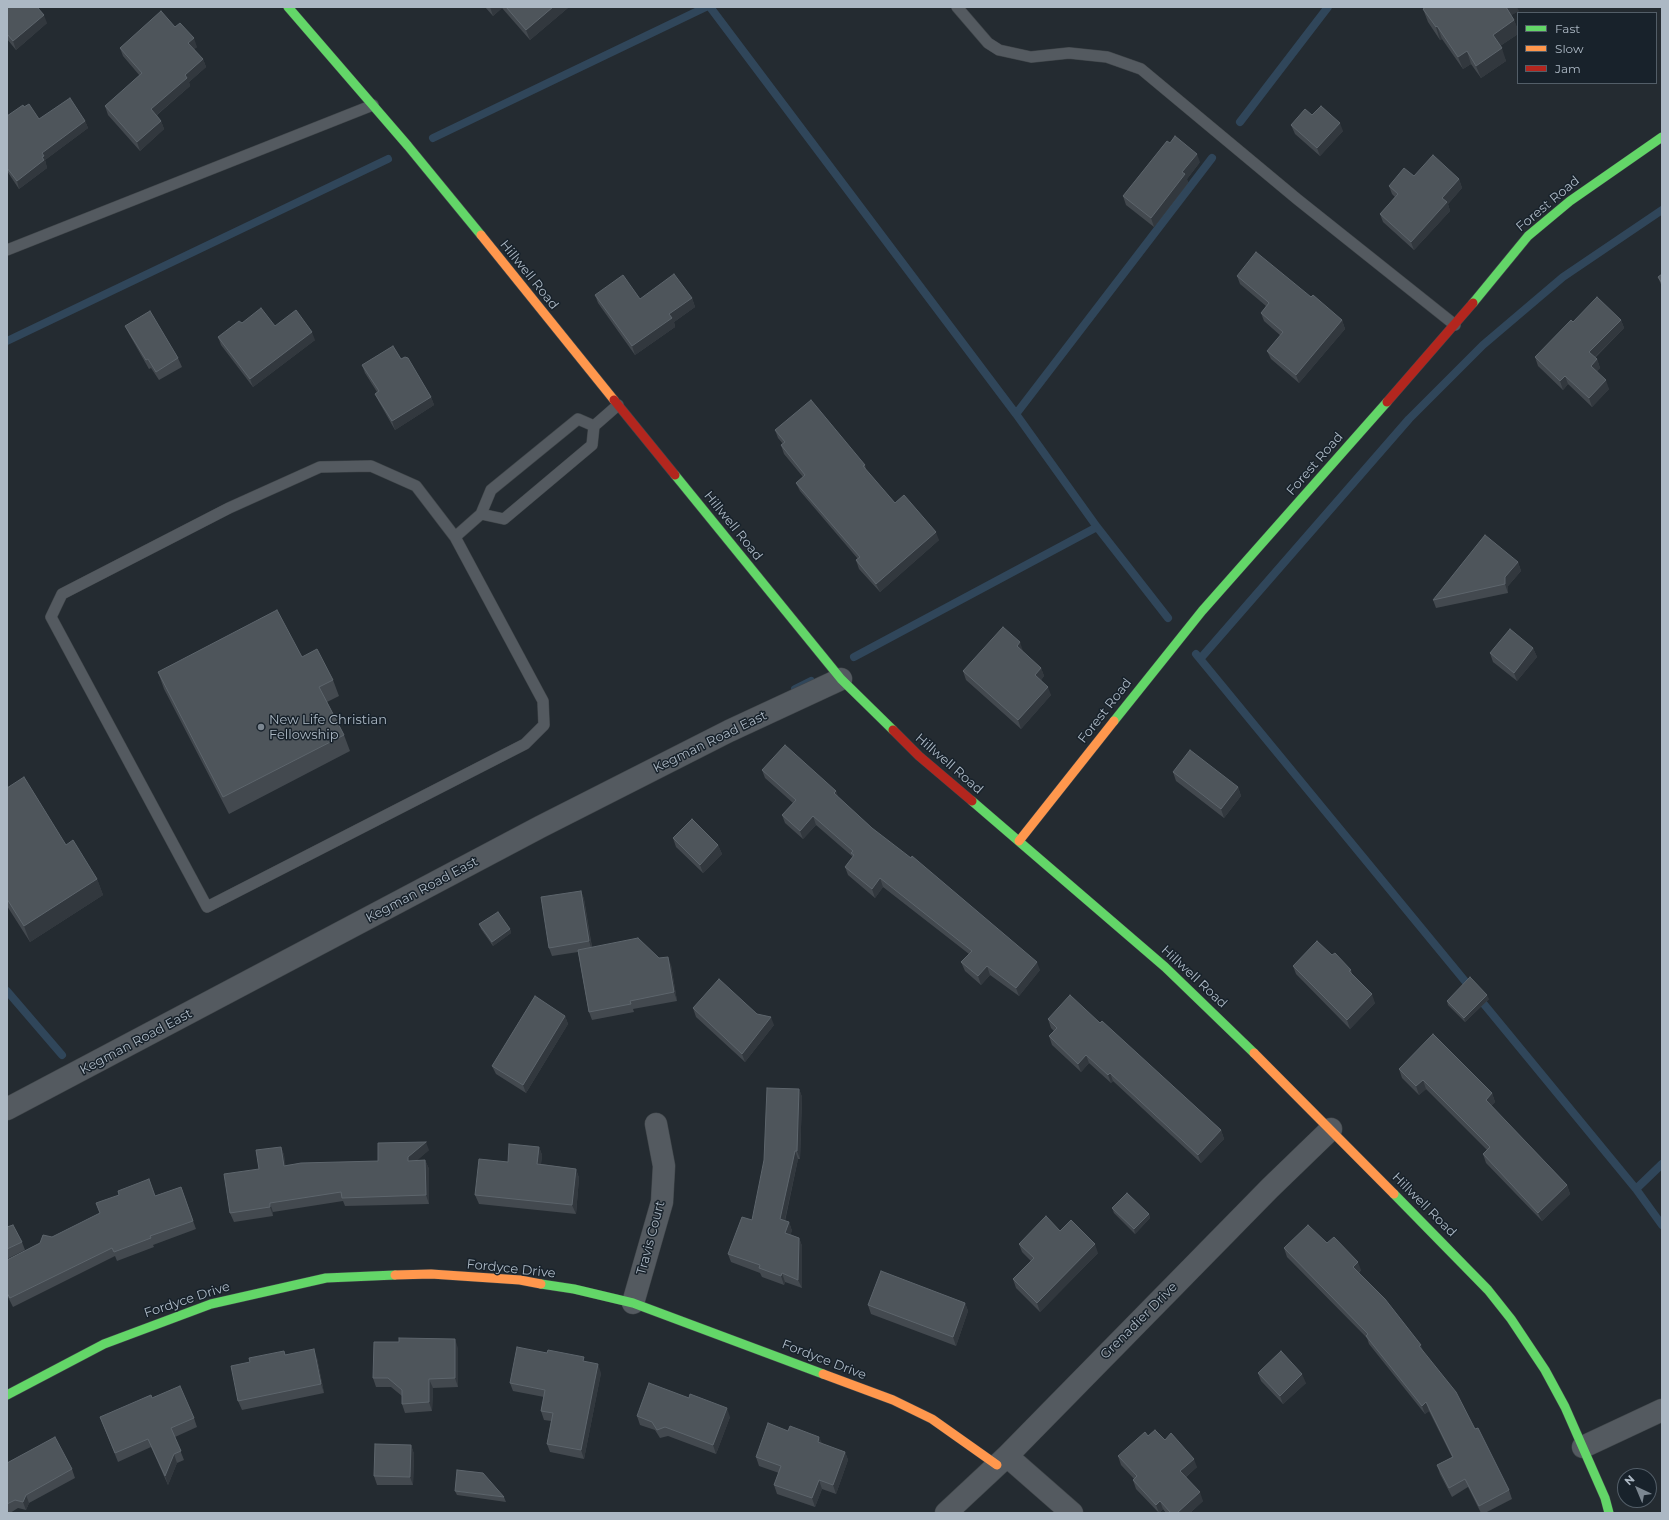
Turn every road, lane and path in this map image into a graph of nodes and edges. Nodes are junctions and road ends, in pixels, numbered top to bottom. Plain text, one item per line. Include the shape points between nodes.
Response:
1 (288, 7) edge
2 (957, 7) edge
3 (373, 105) junction
4 (1662, 136) edge
5 (7, 250) edge
6 (1455, 325) junction
7 (618, 405) junction
8 (594, 426) junction
9 (481, 514) junction
10 (455, 537) junction
11 (841, 680) junction
12 (1019, 841) junction
13 (7, 1109) edge
14 (656, 1124) dead end
15 (1331, 1129) junction
16 (633, 1303) junction
17 (7, 1395) edge
18 (1662, 1410) edge
19 (1583, 1447) junction
20 (1002, 1460) junction
21 (946, 1513) edge
22 (1072, 1513) edge
23 (1609, 1513) edge

1 - 3 street, Hillwell Road
2 - 6 lane via 988,43 999,50 1031,57 1069,53 1108,57 1141,69 1297,199
3 - 5 lane
3 - 7 street, Hillwell Road
4 - 6 street, Forest Road via 1570,201 1528,236
6 - 12 street, Forest Road via 1202,611
7 - 8 lane
7 - 11 street, Hillwell Road
8 - 9 lane via 578,419 491,490
8 - 9 lane via 592,445 504,519
9 - 10 lane
10 - 10 lane via 416,486 371,466 320,467 229,508 62,594 51,617 207,907 525,744 544,726 542,701
11 - 12 street, Hillwell Road via 919,756
11 - 13 street, Kegman Road East via 729,731 540,827
12 - 15 street, Hillwell Road via 1109,916 1165,967
14 - 16 street, Travis Court via 664,1166 662,1202
15 - 19 street, Hillwell Road via 1458,1258 1512,1320 1555,1389
15 - 20 street, Grenadier Drive
16 - 17 street, Fordyce Drive via 520,1280 431,1274 326,1278 211,1304 184,1313 104,1344
16 - 20 street, Fordyce Drive via 893,1400 932,1419
18 - 19 street
19 - 23 street, Hillwell Road
20 - 21 street, Grenadier Drive
20 - 22 street

